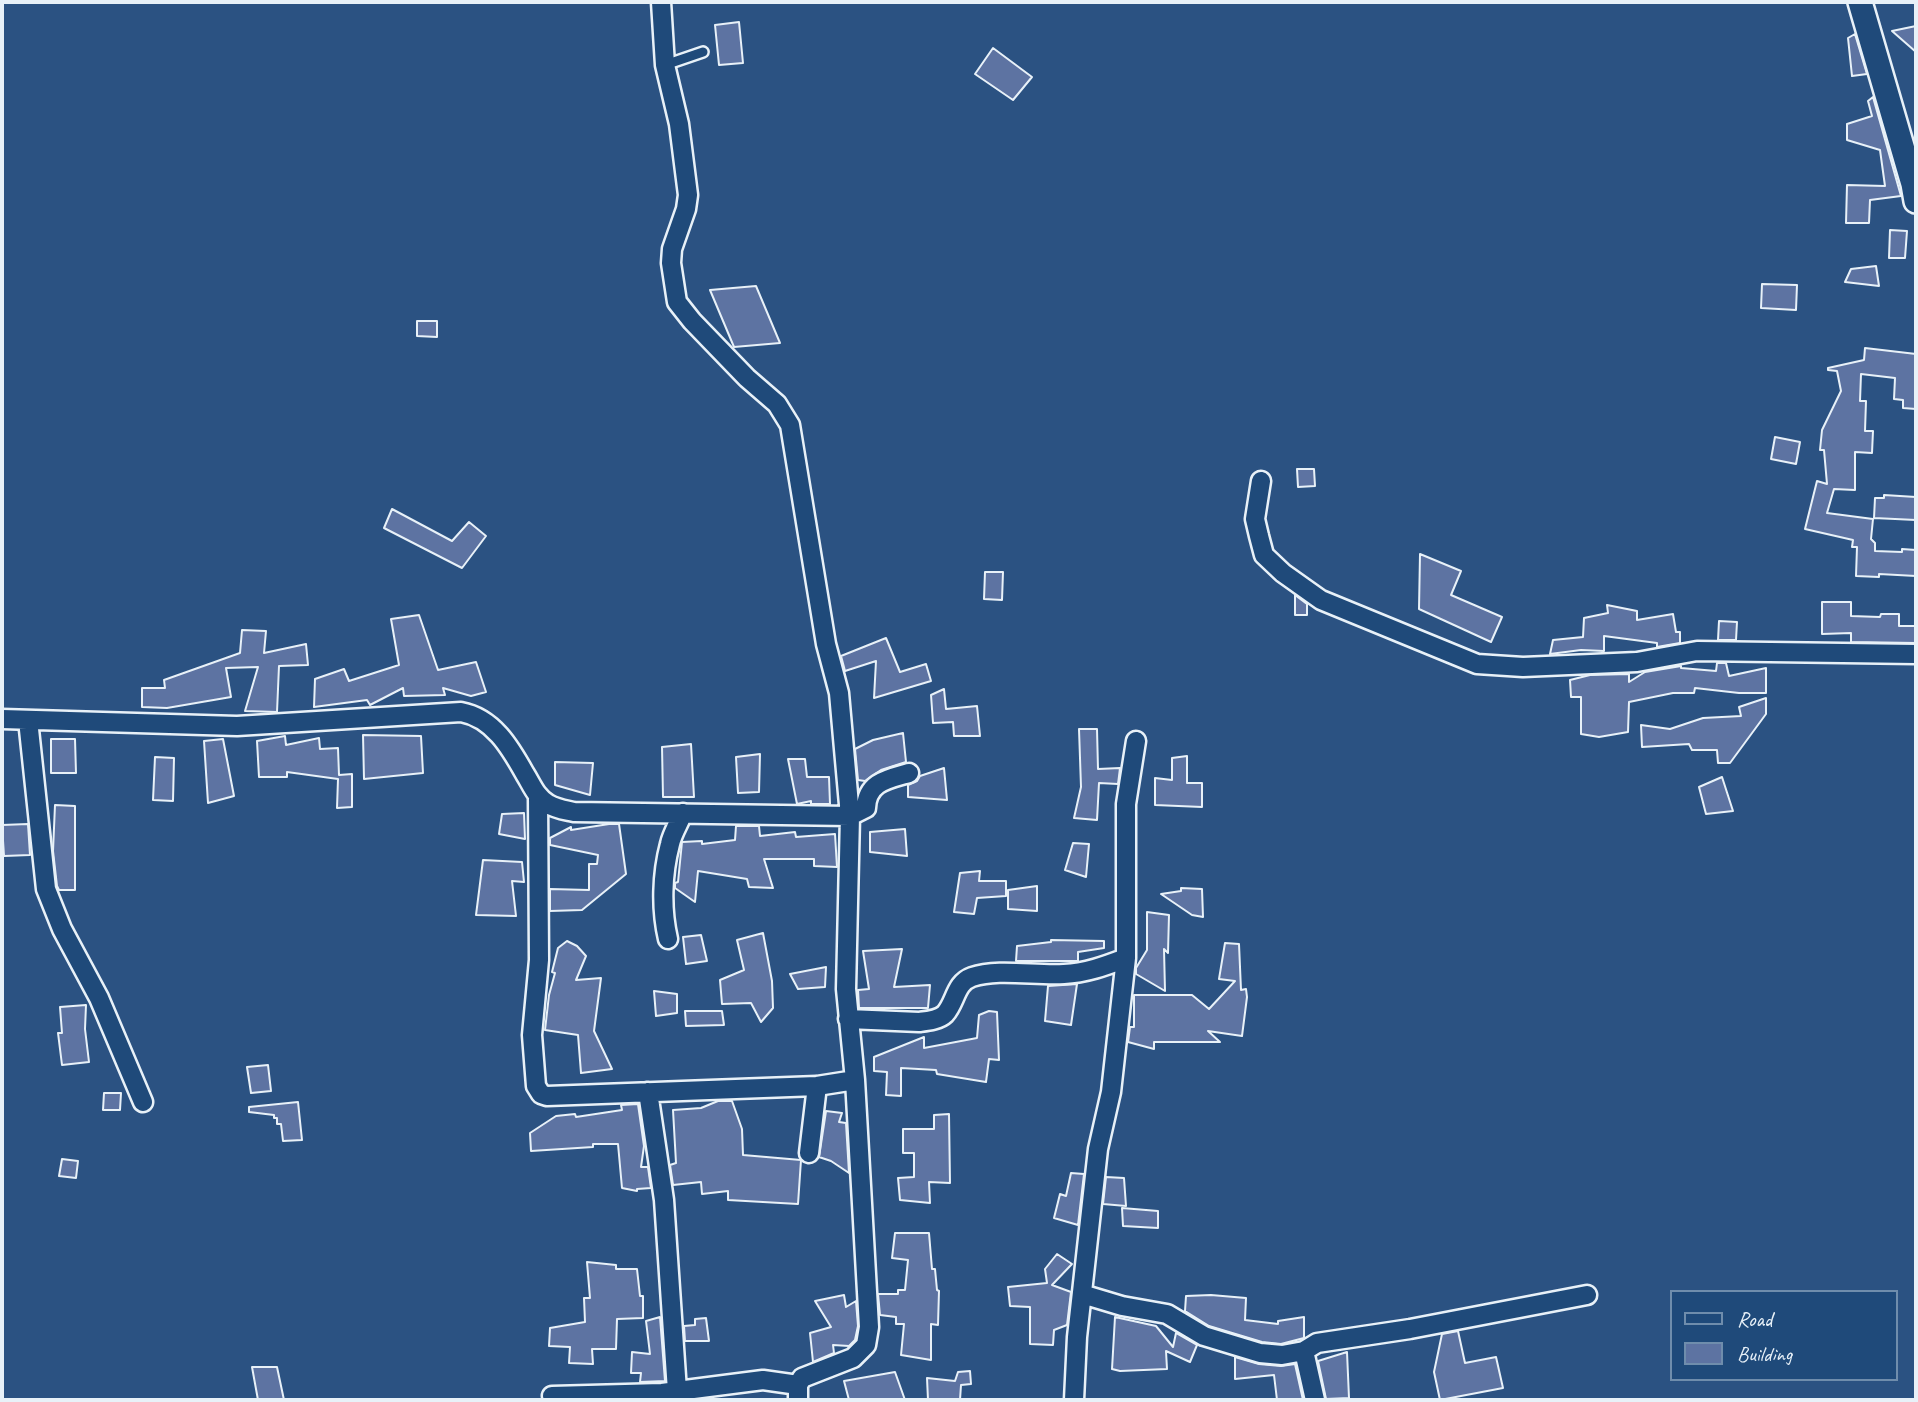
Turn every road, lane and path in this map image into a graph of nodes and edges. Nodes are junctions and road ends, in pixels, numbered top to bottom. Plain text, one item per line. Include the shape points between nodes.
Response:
1 (661, 2) edge
2 (1860, 2) edge
3 (703, 52) dead end
4 (665, 65) junction
5 (1908, 136) edge
6 (1915, 190) edge
7 (1261, 481) dead end
8 (1916, 654) edge
9 (2, 719) edge
10 (28, 720) junction
11 (1136, 741) dead end
12 (909, 772) dead end
13 (538, 796) junction
14 (683, 813) junction
15 (850, 816) junction
16 (668, 939) dead end
17 (1125, 958) junction
18 (848, 1019) junction
19 (855, 1080) junction
20 (817, 1086) junction
21 (648, 1092) junction
22 (143, 1102) dead end
23 (809, 1153) dead end
24 (1082, 1294) junction
25 (1587, 1295) dead end
26 (1304, 1351) junction
27 (677, 1391) junction
28 (798, 1393) edge
29 (552, 1396) dead end
30 (1074, 1400) edge
31 (1315, 1400) edge

1 - 4 street
2 - 5 street
3 - 4 lane
4 - 15 street via 679,124 688,195 672,249 677,302 777,404 790,425 826,644 839,693
5 - 6 street
7 - 8 street via 1255,519 1261,546 1283,573 1321,600 1477,664 1523,667 1637,662 1698,650
9 - 10 street
10 - 13 street via 237,726 475,714 504,740
10 - 22 street via 46,889
11 - 17 street via 1125,804
12 - 15 street via 878,782 867,795 866,808
13 - 14 street via 559,810 574,812
13 - 21 street via 539,960 532,1035 536,1086 547,1096
14 - 15 street
14 - 16 street via 670,843 664,886
15 - 18 street
17 - 18 street via 1065,974 972,977 964,981 944,1015 931,1021
17 - 24 street
18 - 19 street
19 - 20 street
19 - 28 street via 866,1238 866,1345 853,1358 802,1378
20 - 21 street
20 - 23 street
21 - 27 street via 664,1200
24 - 26 street via 1167,1314 1204,1336 1260,1353
24 - 30 street
25 - 26 street via 1317,1343
26 - 31 street
27 - 28 street via 763,1380
27 - 29 street

